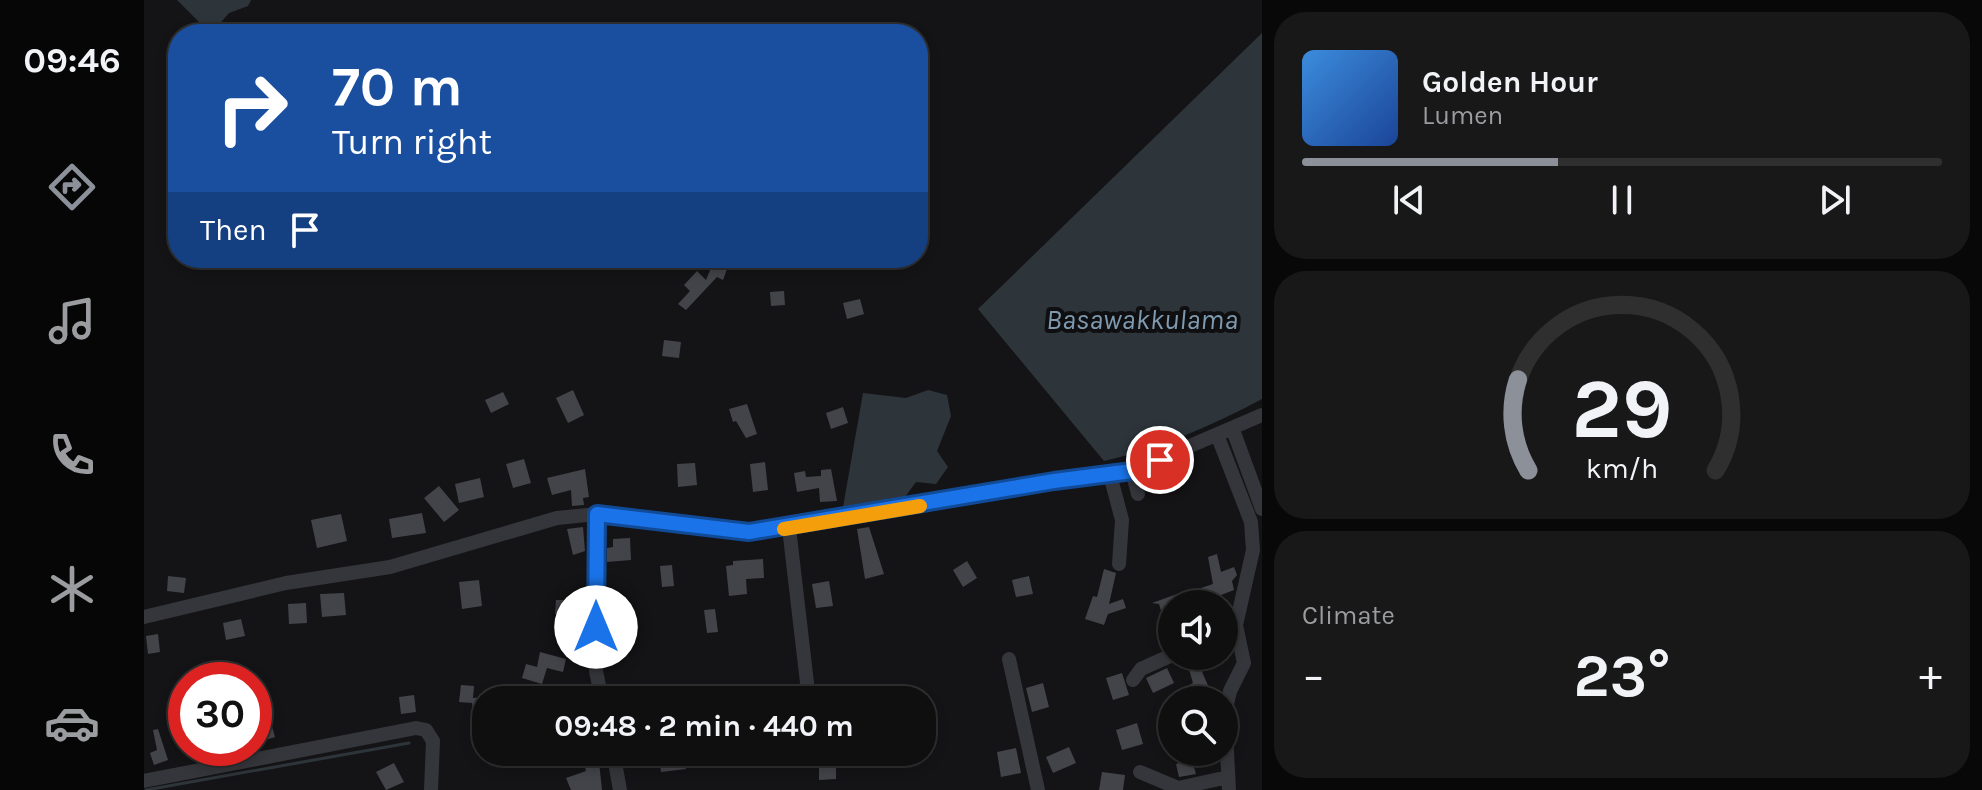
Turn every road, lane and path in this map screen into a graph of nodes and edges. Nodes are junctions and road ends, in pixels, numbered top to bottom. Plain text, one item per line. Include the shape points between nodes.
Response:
1 (1262, 415) edge
2 (1233, 430) junction
3 (1218, 437) junction
4 (1132, 471) junction
5 (1110, 475) junction
6 (1138, 494) dead end
7 (1262, 509) edge
8 (597, 514) junction
9 (789, 528) junction
10 (1119, 564) dead end
11 (1238, 607) edge
12 (144, 617) edge
13 (1238, 649) edge
14 (1009, 659) dead end
15 (1158, 661) edge
16 (1133, 680) dead end
17 (599, 686) edge
18 (807, 686) edge
19 (616, 766) edge
20 (1140, 772) dead end
21 (144, 781) edge
22 (1228, 784) edge
23 (431, 790) edge
24 (620, 790) edge
25 (1038, 790) edge

1 - 2 street
2 - 3 street
2 - 7 street
3 - 4 street
3 - 11 street via 1251,522 1253,550
4 - 5 street
4 - 6 street
5 - 9 street
5 - 10 street via 1122,520
8 - 9 street via 749,532
8 - 12 street via 557,518 390,567 286,583
8 - 17 street
9 - 18 street
13 - 22 street via 1244,663 1225,713
14 - 25 street
15 - 16 street via 1141,669
19 - 24 street
20 - 22 street via 1178,788
21 - 23 street via 416,728 426,730 433,741

